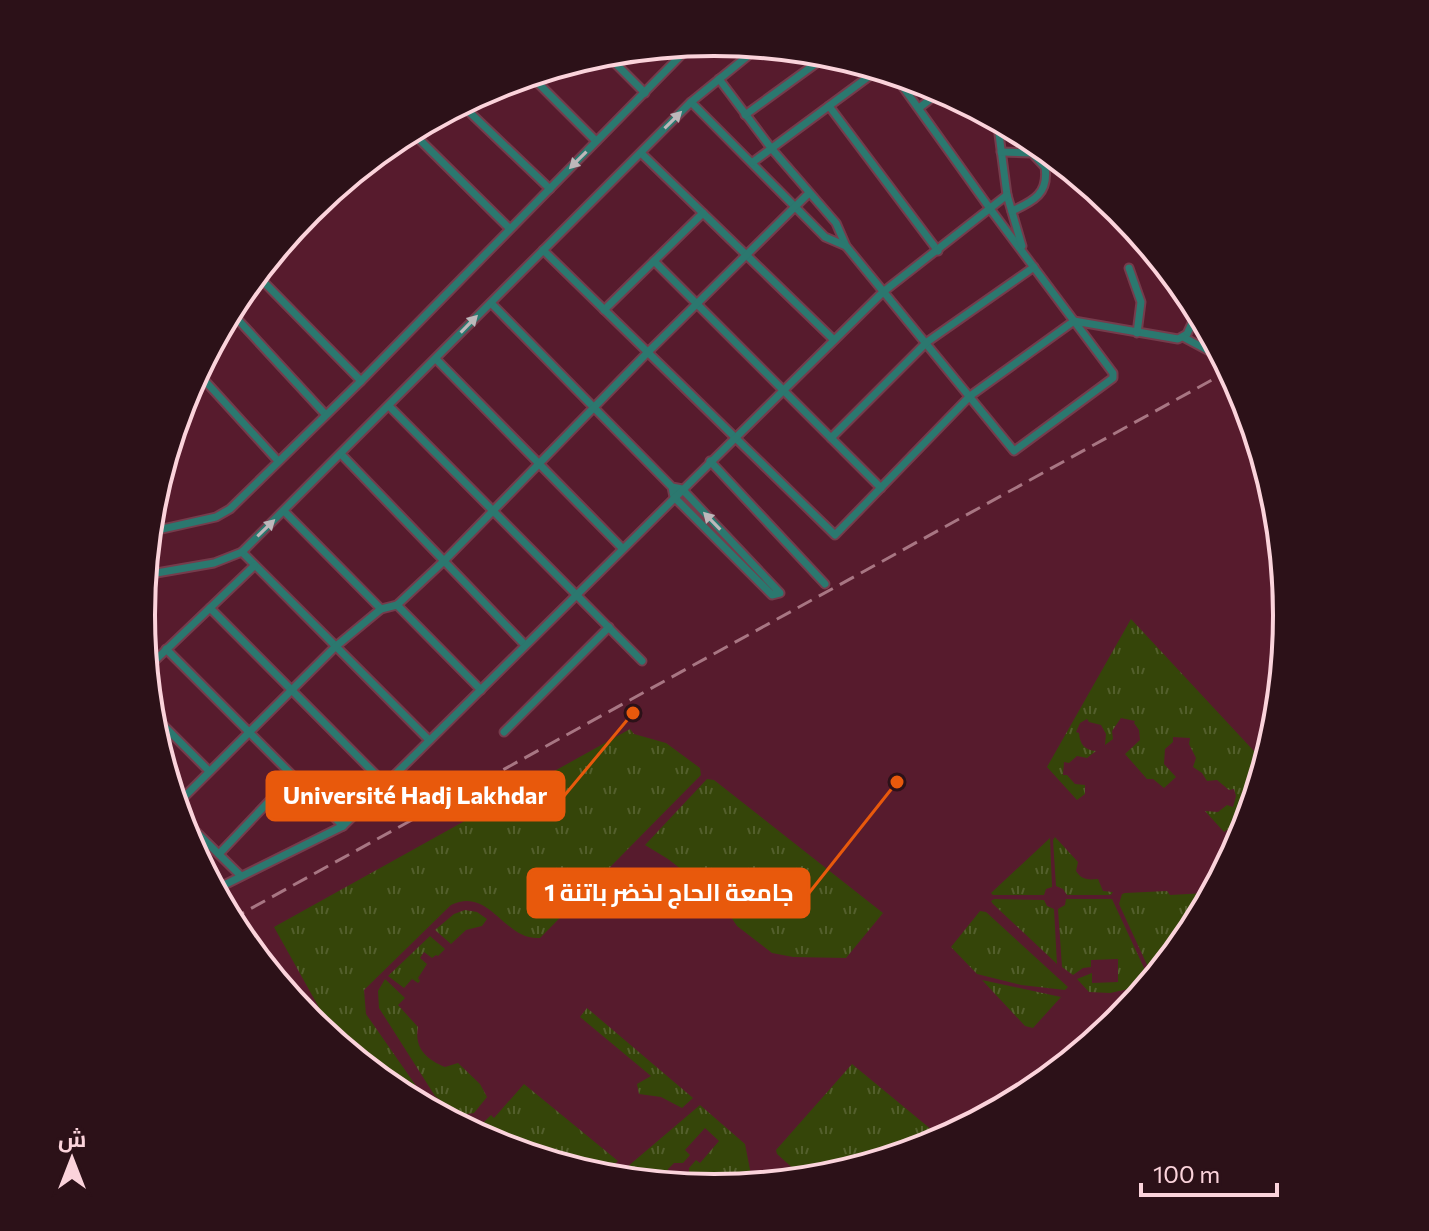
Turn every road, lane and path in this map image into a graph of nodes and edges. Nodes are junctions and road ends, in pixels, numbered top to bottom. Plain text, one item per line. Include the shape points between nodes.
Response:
1 (680, 57) edge
2 (746, 57) edge
3 (617, 65) edge
4 (814, 65) edge
5 (867, 78) edge
6 (719, 79) junction
7 (540, 85) edge
8 (906, 90) edge
9 (645, 93) junction
10 (930, 99) edge
11 (691, 102) junction
12 (829, 106) junction
13 (919, 108) junction
14 (470, 113) edge
15 (745, 115) junction
16 (999, 134) edge
17 (420, 140) edge
18 (596, 141) junction
19 (771, 148) junction
20 (1001, 152) junction
21 (641, 153) junction
22 (1029, 153) edge
23 (1038, 160) edge
24 (753, 162) junction
25 (550, 189) junction
26 (809, 193) junction
27 (1007, 195) junction
28 (795, 207) junction
29 (991, 210) junction
30 (1012, 211) junction
31 (703, 213) junction
32 (509, 228) junction
33 (846, 246) junction
34 (543, 250) junction
35 (938, 251) junction
36 (1023, 252) junction
37 (746, 256) junction
38 (654, 261) junction
39 (1034, 267) junction
40 (1129, 268) dead end
41 (265, 283) edge
42 (883, 292) junction
43 (491, 303) junction
44 (697, 303) junction
45 (604, 310) junction
46 (239, 321) edge
47 (1074, 321) junction
48 (1191, 323) edge
49 (1137, 333) junction
50 (1183, 337) junction
51 (834, 340) junction
52 (927, 342) junction
53 (1206, 349) edge
54 (647, 353) junction
55 (436, 359) junction
56 (361, 381) junction
57 (206, 382) edge
58 (783, 389) junction
59 (970, 396) junction
60 (389, 406) junction
61 (595, 409) junction
62 (325, 414) junction
63 (733, 438) junction
64 (831, 438) junction
65 (341, 454) junction
66 (278, 461) junction
67 (710, 461) junction
68 (538, 464) junction
69 (672, 487) junction
70 (881, 488) junction
71 (682, 489) junction
72 (674, 497) junction
73 (284, 511) junction
74 (492, 511) junction
75 (162, 529) edge
76 (622, 548) junction
77 (242, 552) junction
78 (445, 560) junction
79 (254, 566) junction
80 (157, 573) edge
81 (825, 584) dead end
82 (576, 594) junction
83 (397, 605) junction
84 (210, 608) junction
85 (381, 609) junction
86 (609, 627) junction
87 (525, 645) junction
88 (335, 647) junction
89 (166, 649) junction
90 (157, 658) edge
91 (642, 661) dead end
92 (292, 690) junction
93 (481, 690) junction
94 (167, 729) edge
95 (249, 732) junction
96 (504, 732) dead end
97 (429, 740) junction
98 (209, 771) junction
99 (293, 776) junction
100 (385, 784) junction
101 (185, 796) edge
102 (343, 826) junction
103 (201, 836) edge
104 (219, 854) junction
105 (241, 876) junction
106 (224, 885) edge

1 - 9 street
2 - 6 street
3 - 9 street
4 - 15 street
5 - 12 street
6 - 11 street
6 - 15 street
7 - 18 street
8 - 13 street
9 - 18 street
10 - 13 street
21 -> 11 street
11 - 24 street
12 - 19 street
12 - 35 street
13 - 29 street
14 - 25 street
15 - 19 street
16 - 20 street
17 - 32 street
18 -> 25 street
19 - 24 street
19 - 26 street
20 - 22 street
20 - 27 street
21 - 31 street
21 - 34 street
23 - 30 street via 1045,167 1041,195
24 - 28 street
25 - 32 street
26 - 28 street
26 - 33 street via 836,223
27 - 29 street
27 - 30 street
28 - 33 street via 825,237
28 - 37 street
29 - 35 street
29 - 36 street
30 - 36 street
31 - 37 street
31 - 38 street
32 - 56 street
33 - 42 street
34 - 43 street
34 - 45 street
35 - 42 street
36 - 39 street
37 - 44 street
37 - 51 street
38 - 44 street
38 - 45 street
39 - 47 street
39 - 52 street
40 - 49 street via 1141,302
41 - 56 street
42 - 51 street
42 - 52 street
55 -> 43 street
43 - 61 street
44 - 54 street
44 - 58 street
45 - 54 street
46 - 62 street
47 - 49 street
47 - 59 street
47 - 59 street via 1113,378 1014,451
48 - 50 street
49 - 50 street
50 - 53 street
51 - 58 street
52 - 59 street
52 - 64 street
54 - 61 street
54 - 63 street
55 - 60 street
55 - 68 street
56 - 62 street
57 - 66 street
58 - 63 street
58 - 64 street
59 - 70 street
60 - 65 street
60 - 74 street
61 - 68 street
61 - 69 street
62 - 66 street
63 - 67 street
63 - 70 street via 835,535
64 - 70 street
65 - 73 street
65 - 78 street
66 - 75 street via 230,509
67 - 71 street
67 - 81 street
68 - 74 street
68 - 76 street
69 - 71 street
69 - 72 street
71 - 72 street
72 -> 71 street via 772,595 780,593
72 - 76 street
77 -> 73 street
73 - 85 street
74 - 78 street
74 - 82 street
76 - 82 street
77 - 79 street
77 - 80 street via 214,563
78 - 83 street
78 - 87 street
79 - 84 street
79 - 88 street
82 - 86 street
82 - 87 street
83 - 85 street
83 - 93 street
84 - 89 street
84 - 92 street
85 - 88 street
86 - 91 street
86 - 96 street
87 - 93 street
88 - 92 street
88 - 97 street
89 - 90 street
89 - 95 street
92 - 95 street
92 - 100 street
93 - 97 street
94 - 98 street
95 - 98 street
95 - 99 street
97 - 100 street
98 - 101 street
99 - 102 street
99 - 104 street
100 - 102 street
102 - 105 street
103 - 104 street
104 - 105 street
105 - 106 street

